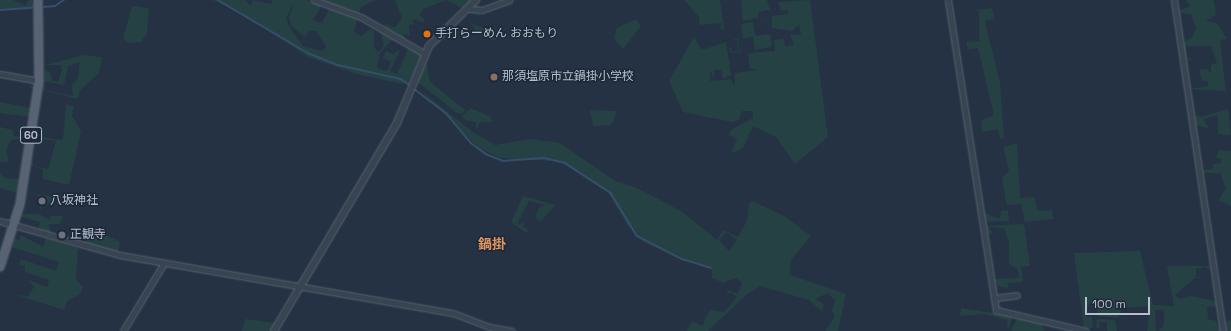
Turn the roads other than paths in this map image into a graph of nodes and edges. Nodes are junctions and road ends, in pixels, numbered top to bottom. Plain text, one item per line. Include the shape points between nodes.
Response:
1 (38, 0) edge
2 (314, 0) edge
3 (476, 0) edge
4 (509, 0) edge
5 (948, 0) edge
6 (1174, 0) edge
7 (470, 9) junction
8 (425, 54) junction
9 (0, 74) edge
10 (39, 81) junction
11 (0, 221) edge
12 (14, 225) junction
13 (164, 263) junction
14 (0, 267) edge
15 (300, 287) junction
16 (1017, 295) dead end
17 (994, 298) junction
18 (122, 331) edge
19 (274, 331) edge
20 (512, 331) edge
21 (1086, 331) edge
22 (1223, 331) edge

1 - 10 main road, 60
2 - 8 street via 361,17
3 - 7 street
4 - 7 street via 482,10
5 - 17 street
6 - 22 street
7 - 8 street via 440,33
8 - 15 street via 397,122
9 - 10 street
10 - 12 main road, 60
11 - 12 street
12 - 13 street via 80,246
12 - 14 main road, 60
13 - 15 street
13 - 18 street
15 - 19 street
15 - 20 street via 454,313 490,327
16 - 17 street
17 - 21 street via 996,310

